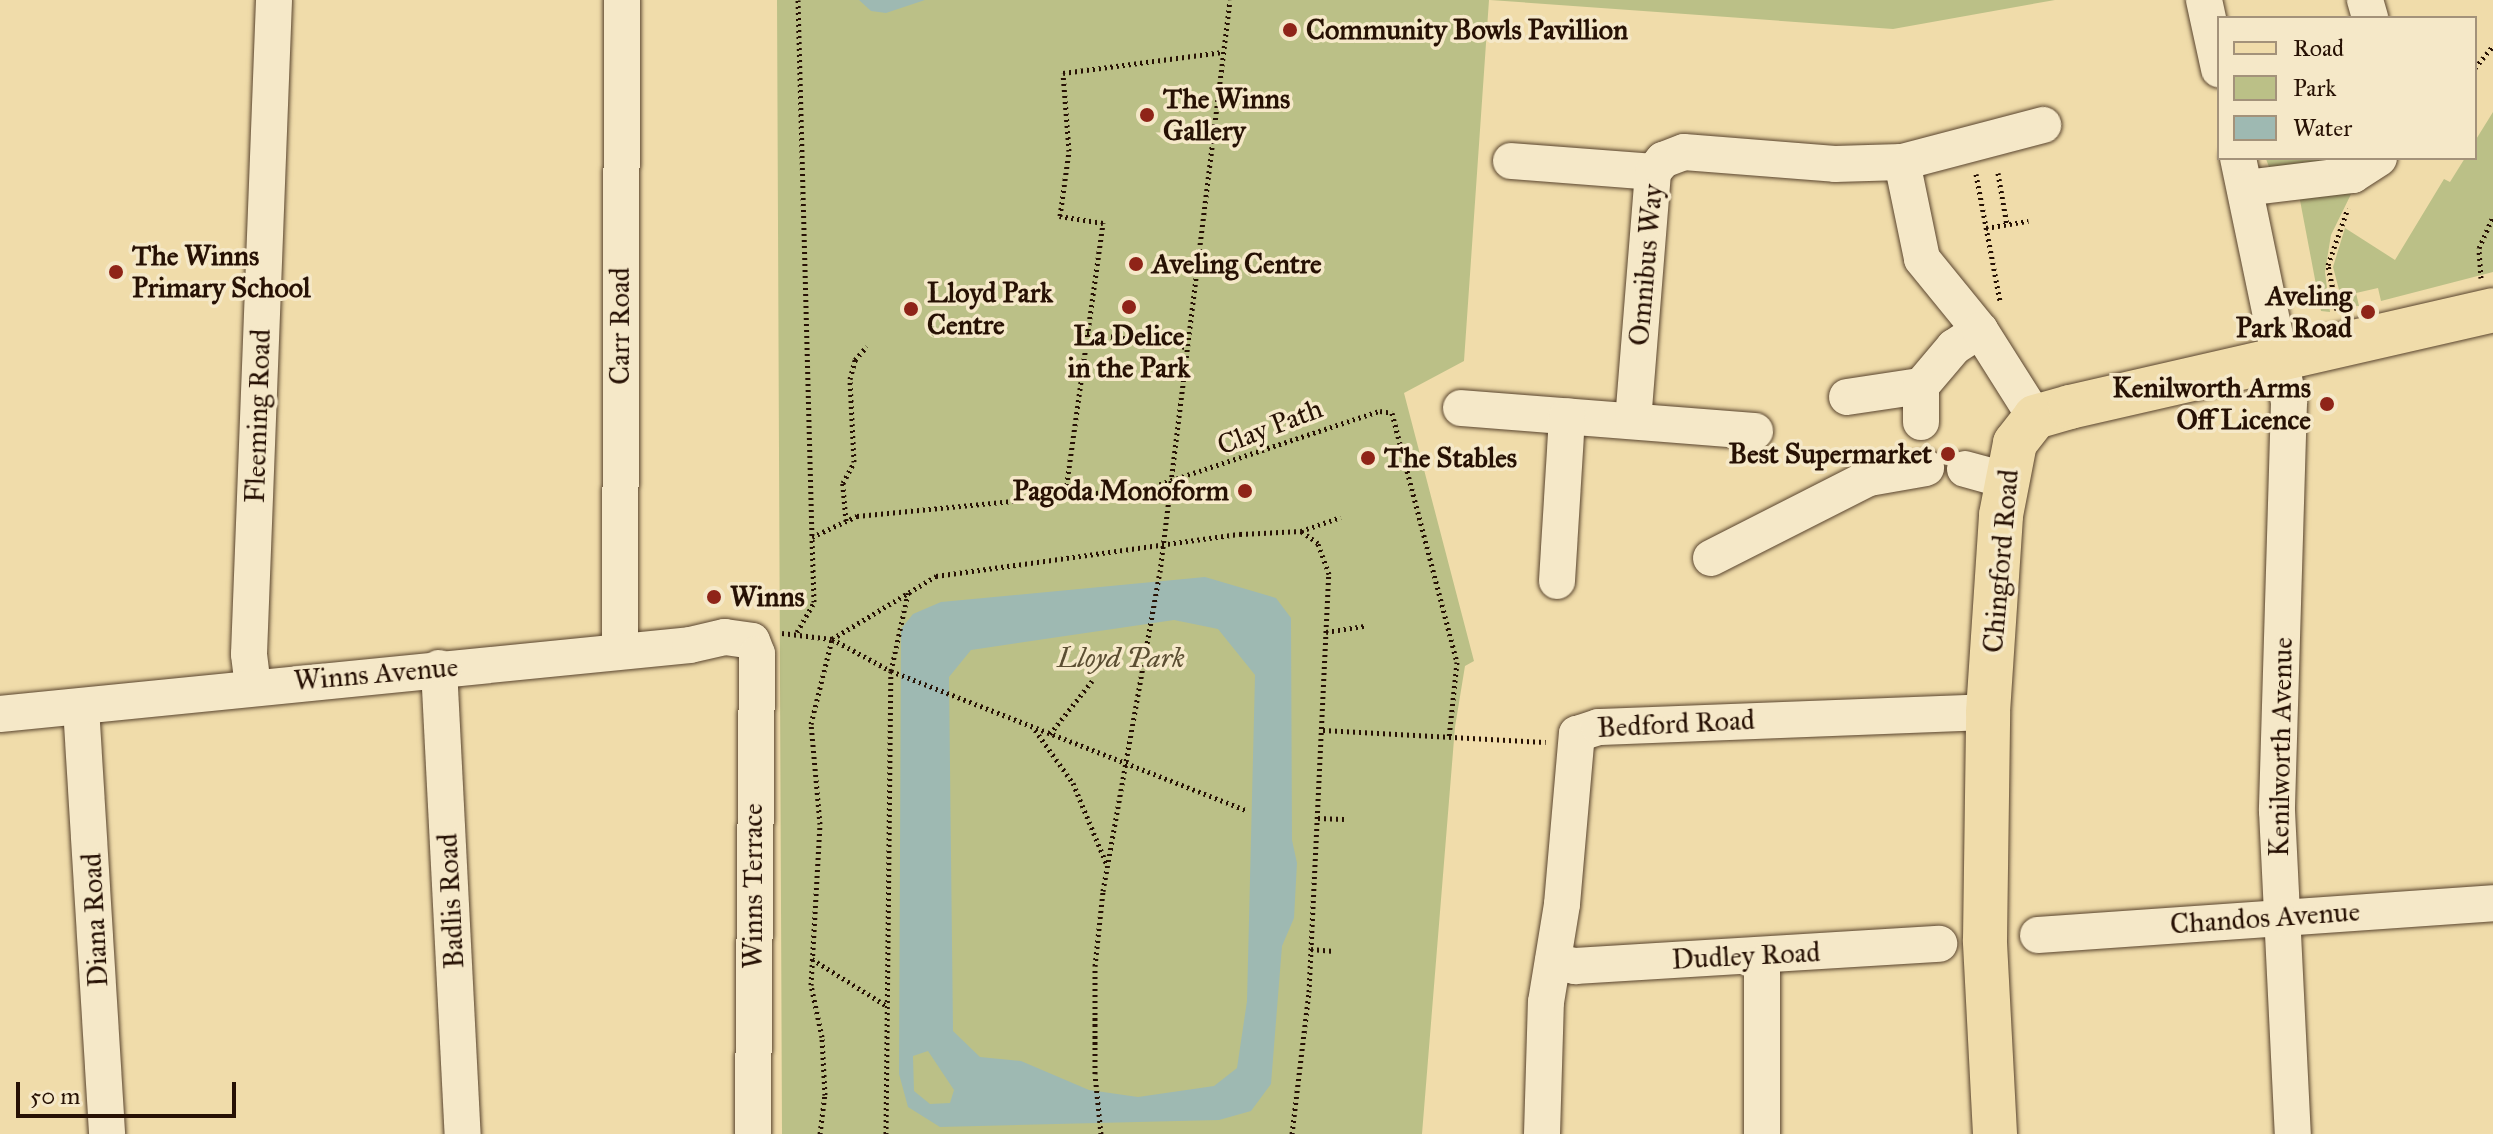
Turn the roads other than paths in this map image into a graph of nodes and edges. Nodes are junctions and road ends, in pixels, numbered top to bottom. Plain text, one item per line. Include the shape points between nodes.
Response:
1 (274, 0) edge
2 (622, 0) edge
3 (2204, 0) edge
4 (2217, 60) edge
5 (2043, 125) dead end
6 (1511, 161) dead end
7 (1902, 162) junction
8 (2375, 162) edge
9 (1653, 172) junction
10 (2241, 173) edge
11 (2488, 296) edge
12 (1992, 323) junction
13 (2280, 361) junction
14 (1921, 386) junction
15 (1847, 397) dead end
16 (1461, 408) dead end
17 (1567, 416) junction
18 (2035, 417) junction
19 (1633, 421) junction
20 (1921, 422) dead end
21 (1755, 431) dead end
22 (1926, 468) dead end
23 (1711, 558) dead end
24 (1557, 581) dead end
25 (752, 641) joint
26 (620, 651) junction
27 (439, 668) junction
28 (253, 687) junction
29 (81, 707) junction
30 (1988, 712) junction
31 (0, 714) edge
32 (2493, 903) edge
33 (2281, 916) junction
34 (2038, 935) dead end
35 (1939, 944) dead end
36 (1762, 955) junction
37 (1553, 961) junction
38 (107, 1134) edge
39 (463, 1134) edge
40 (753, 1134) edge
41 (1542, 1134) edge
42 (1762, 1134) edge
43 (1995, 1134) edge
44 (2293, 1134) edge

1 - 28 street, Fleeming Road via 250,639
2 - 26 street, Carr Road
3 - 4 street
5 - 7 street, Omnibus Way
6 - 9 street
7 - 9 street, Omnibus Way via 1835,164 1684,152 1663,160
7 - 12 street via 1922,259
8 - 10 street via 2353,175
9 - 19 street, Omnibus Way
10 - 13 street
11 - 13 main road
12 - 14 street via 1954,347
12 - 18 street
13 - 18 main road
13 - 33 street, Kenilworth Avenue via 2289,402 2277,811
14 - 15 street
14 - 20 street
16 - 17 street
17 - 19 street
17 - 24 street
18 - 30 main road, Chingford Road via 1985,474
19 - 21 street
22 - 23 street via 1883,474
25 - 26 street, Winns Avenue via 738,636
25 - 40 street, Winns Terrace via 757,654
26 - 27 street, Winns Avenue
27 - 28 street, Winns Avenue
27 - 39 street, Badlis Road
28 - 29 street, Winns Avenue
29 - 31 street, Winns Avenue
29 - 38 street, Diana Road
30 - 37 street, Bedford Road via 1585,729 1572,745
30 - 43 main road, Chingford Road via 1985,940
32 - 33 street, Chandos Avenue
33 - 34 street, Chandos Avenue
33 - 44 street, Kenilworth Avenue
35 - 36 street, Dudley Road
36 - 37 street, Dudley Road via 1575,966
36 - 42 street
37 - 41 street, Bedford Road

